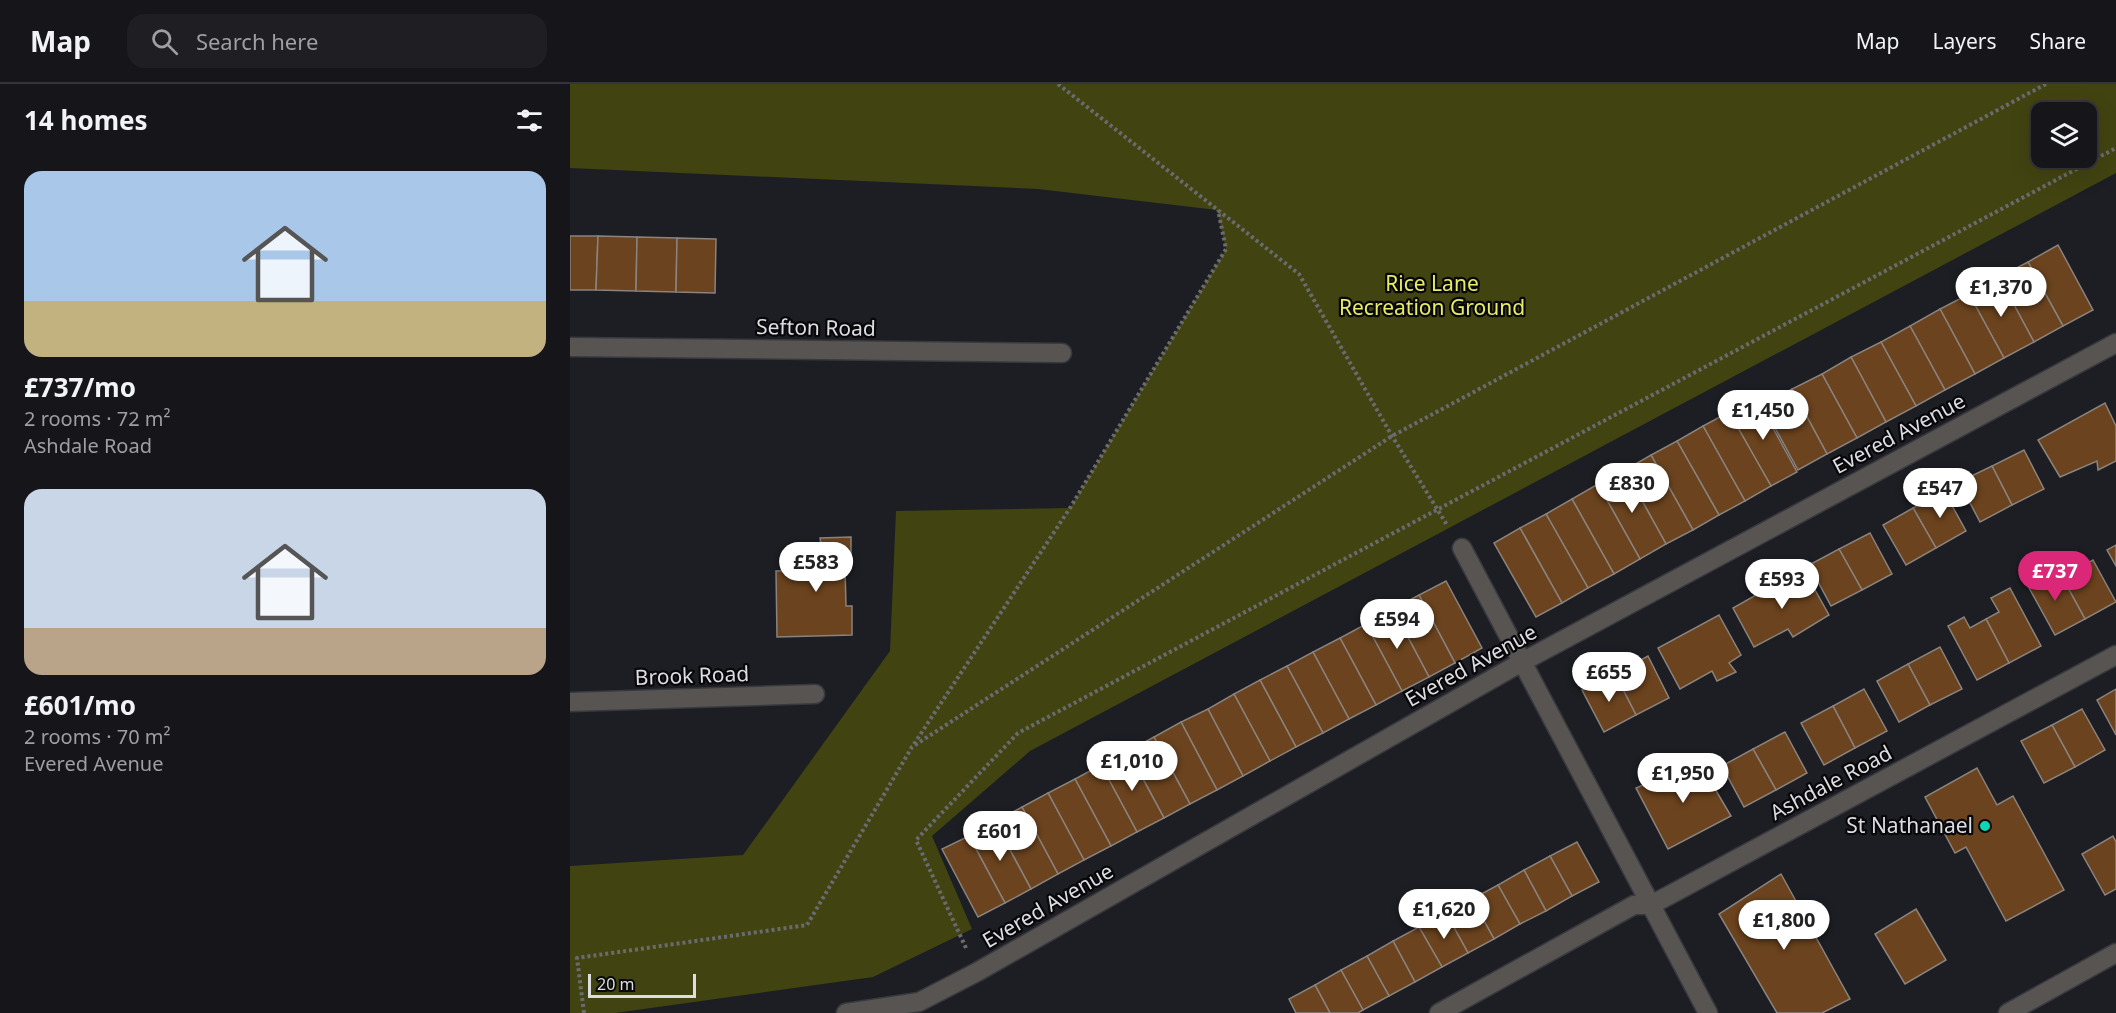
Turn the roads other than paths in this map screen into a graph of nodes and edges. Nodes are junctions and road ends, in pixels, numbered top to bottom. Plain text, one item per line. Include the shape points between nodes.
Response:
1 (2116, 343) edge
2 (570, 347) edge
3 (1062, 353) dead end
4 (1462, 548) road end
5 (2116, 655) edge
6 (1522, 662) junction
7 (815, 694) dead end
8 (570, 702) edge
9 (1651, 905) junction
10 (2116, 952) edge
11 (921, 1007) edge
12 (846, 1013) edge
13 (1439, 1013) edge
14 (1707, 1013) edge
15 (2008, 1013) edge

1 - 6 street, Evered Avenue
2 - 3 street, Sefton Road
4 - 6 street
5 - 9 street, Ashdale Road
6 - 9 street
6 - 11 street, Evered Avenue
7 - 8 street, Brook Road
9 - 13 street, Ashdale Road via 1634,905
9 - 14 street
10 - 15 street
11 - 12 street, Evered Avenue

